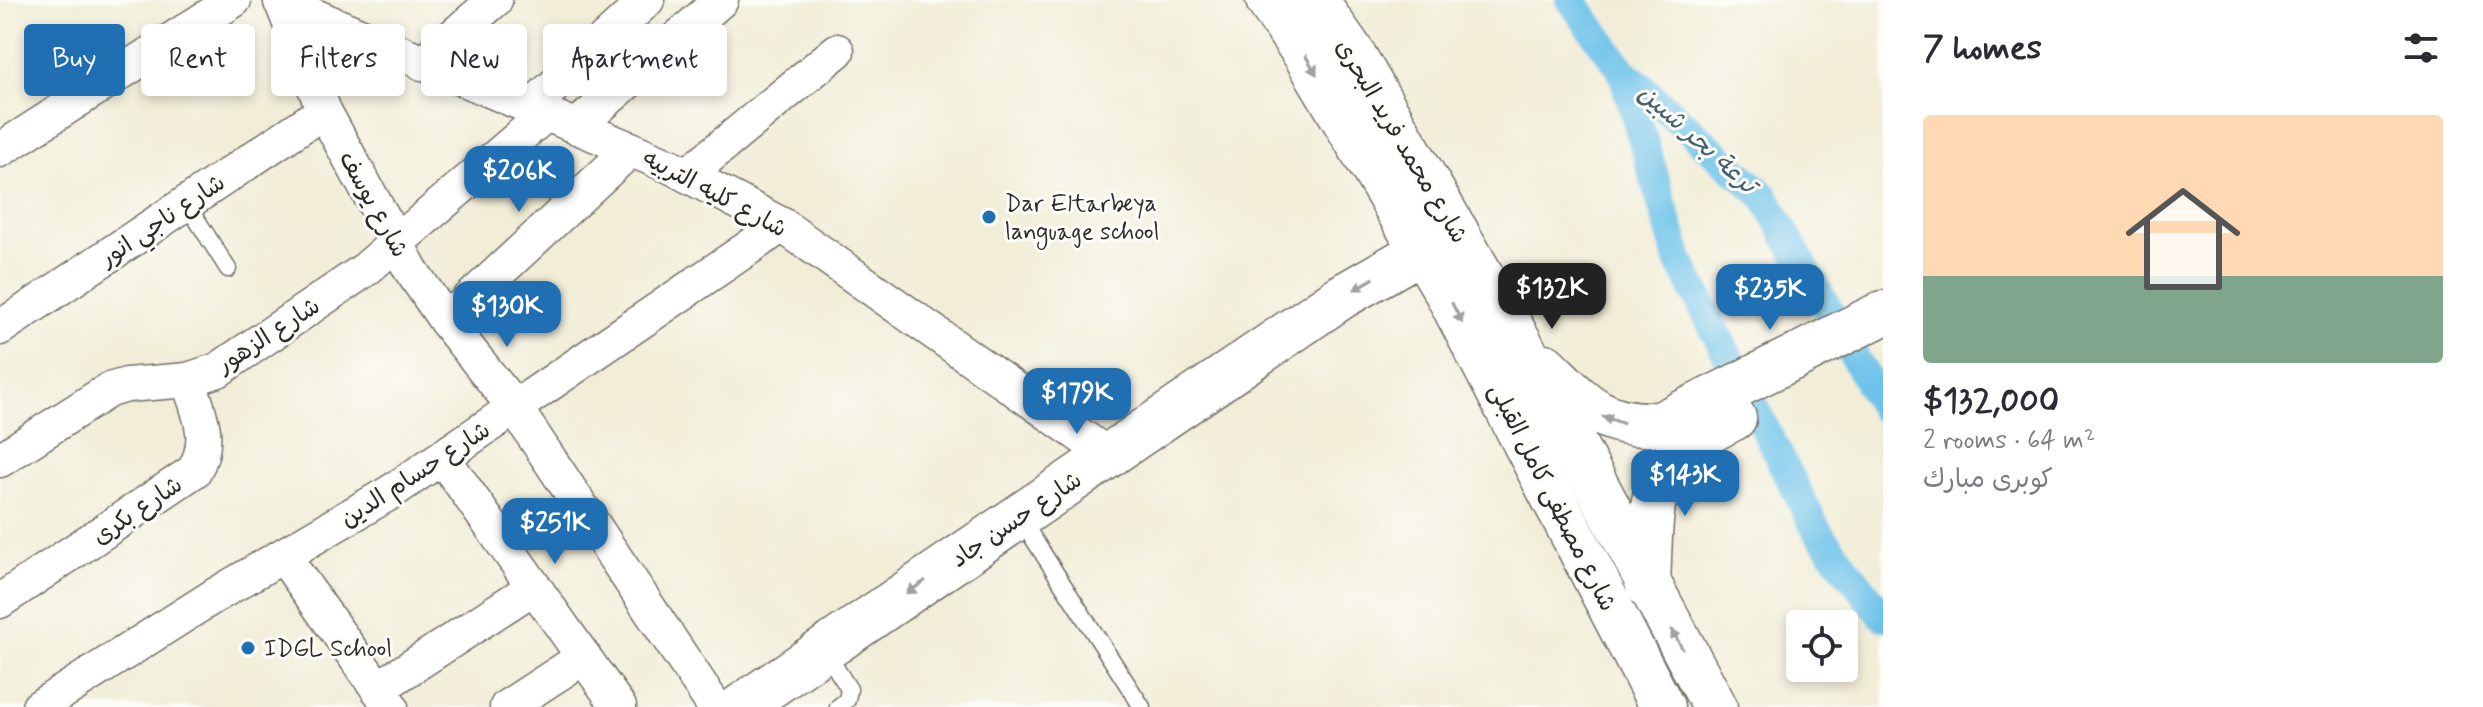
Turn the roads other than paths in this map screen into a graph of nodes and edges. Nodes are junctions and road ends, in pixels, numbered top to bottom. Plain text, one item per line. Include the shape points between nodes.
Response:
1 (234, 0) edge
2 (495, 0) edge
3 (647, 0) edge
4 (721, 0) edge
5 (1268, 0) edge
6 (1315, 0) edge
7 (281, 1) edge
8 (467, 24) edge
9 (837, 51) dead end
10 (421, 63) edge
11 (502, 96) edge
12 (324, 111) junction
13 (551, 116) junction
14 (631, 149) junction
15 (0, 150) edge
16 (687, 175) junction
17 (187, 204) junction
18 (782, 225) junction
19 (1439, 241) junction
20 (396, 242) junction
21 (228, 269) dead end
22 (1883, 313) edge
23 (446, 321) junction
24 (0, 328) edge
25 (1518, 339) junction
26 (1883, 344) edge
27 (188, 380) junction
28 (515, 408) junction
29 (1693, 424) junction
30 (1108, 455) junction
31 (443, 458) junction
32 (0, 460) edge
33 (1019, 516) junction
34 (284, 557) junction
35 (1648, 586) junction
36 (534, 587) junction
37 (0, 601) edge
38 (824, 650) junction
39 (584, 657) junction
40 (385, 698) edge
41 (39, 707) edge
42 (507, 707) edge
43 (619, 707) edge
44 (715, 707) edge
45 (740, 707) edge
46 (838, 707) edge
47 (1142, 707) edge
48 (1662, 707) edge
49 (1715, 707) edge

1 - 15 street
2 - 8 street
3 - 13 street
4 - 13 street
5 -> 19 main road, شارع مصطفى كامل القبلى
6 - 19 main road, شارع محمد فريد البحرى via 1353,54
7 - 10 street, شارع كليه التربيه
7 - 12 street, شارع يوسف
9 - 16 street
11 - 13 street, شارع كليه التربيه
12 - 17 street, شارع ناجي انور
12 - 20 street, شارع يوسف
13 - 14 street, شارع كليه التربيه
13 - 20 street, شارع الزهور
14 - 16 street, شارع كليه التربيه
14 - 23 street
16 - 18 street, شارع كليه التربيه
17 - 21 lane
17 - 24 street, شارع ناجي انور
18 - 28 street, شارع حسام الدين
18 - 30 street, شارع كليه التربيه
19 - 25 main road, شارع محمد فريد البحرى
19 -> 30 main road, شارع حسن جاد via 1341,297
19 -> 48 main road, شارع مصطفى كامل القبلى
20 - 23 street, شارع يوسف
20 - 27 street, شارع الزهور via 350,281 218,370
22 - 29 main road
23 - 28 street, شارع يوسف
29 -> 25 main road via 1631,426 1602,417
25 - 35 main road, شارع محمد فريد البحرى
26 - 29 main road
27 - 32 street, شارع الزهور via 109,390
27 - 37 street, شارع بكرى via 205,440 194,471
28 - 31 street, شارع حسام الدين
28 - 44 street, شارع يوسف
29 - 35 main road via 1661,476 1652,503
30 - 33 main road, شارع حسن جاد
31 - 34 street, شارع حسام الدين
31 - 36 street
33 -> 38 main road, شارع حسن جاد
33 - 47 lane
34 - 40 street
34 - 41 street, شارع حسام الدين
49 -> 35 main road, شارع محمد فريد البحرى
36 - 39 street
36 - 40 street
38 - 45 main road, شارع حسن جاد
38 - 46 lane via 849,689 847,700
39 - 42 street
39 - 43 street

